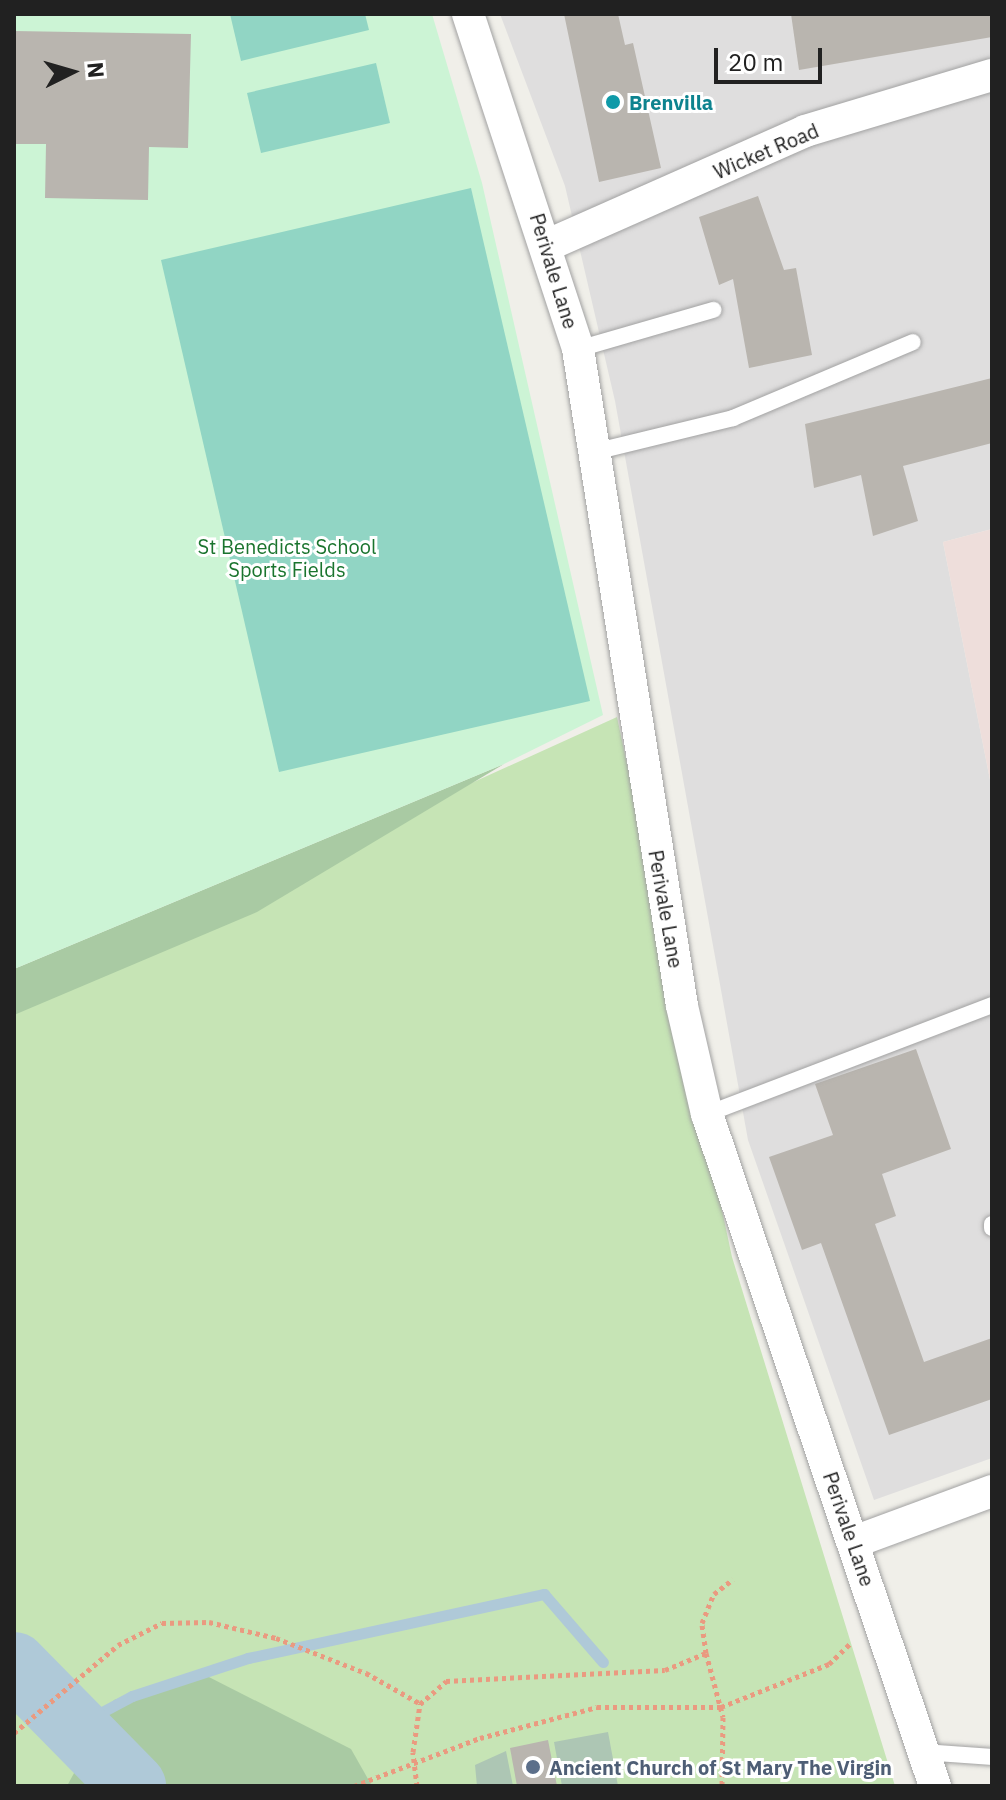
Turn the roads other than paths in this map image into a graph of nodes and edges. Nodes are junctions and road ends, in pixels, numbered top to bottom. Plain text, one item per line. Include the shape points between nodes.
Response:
1 (468, 14) edge
2 (992, 75) edge
3 (546, 246) junction
4 (713, 310) dead end
5 (913, 342) dead end
6 (578, 349) junction
7 (598, 451) junction
8 (992, 1005) edge
9 (707, 1114) junction
10 (992, 1491) edge
11 (854, 1542) junction
12 (924, 1752) junction
13 (992, 1757) edge
14 (935, 1786) edge

1 - 3 street, Perivale Lane
2 - 3 street, Wicket Road via 805,131
3 - 6 street, Perivale Lane
4 - 6 lane
5 - 7 lane via 733,418
6 - 7 street, Perivale Lane
7 - 9 street, Perivale Lane via 655,847
8 - 9 lane
9 - 11 street, Perivale Lane
10 - 11 street
11 - 12 street, Perivale Lane
12 - 13 lane
12 - 14 street, Perivale Lane

